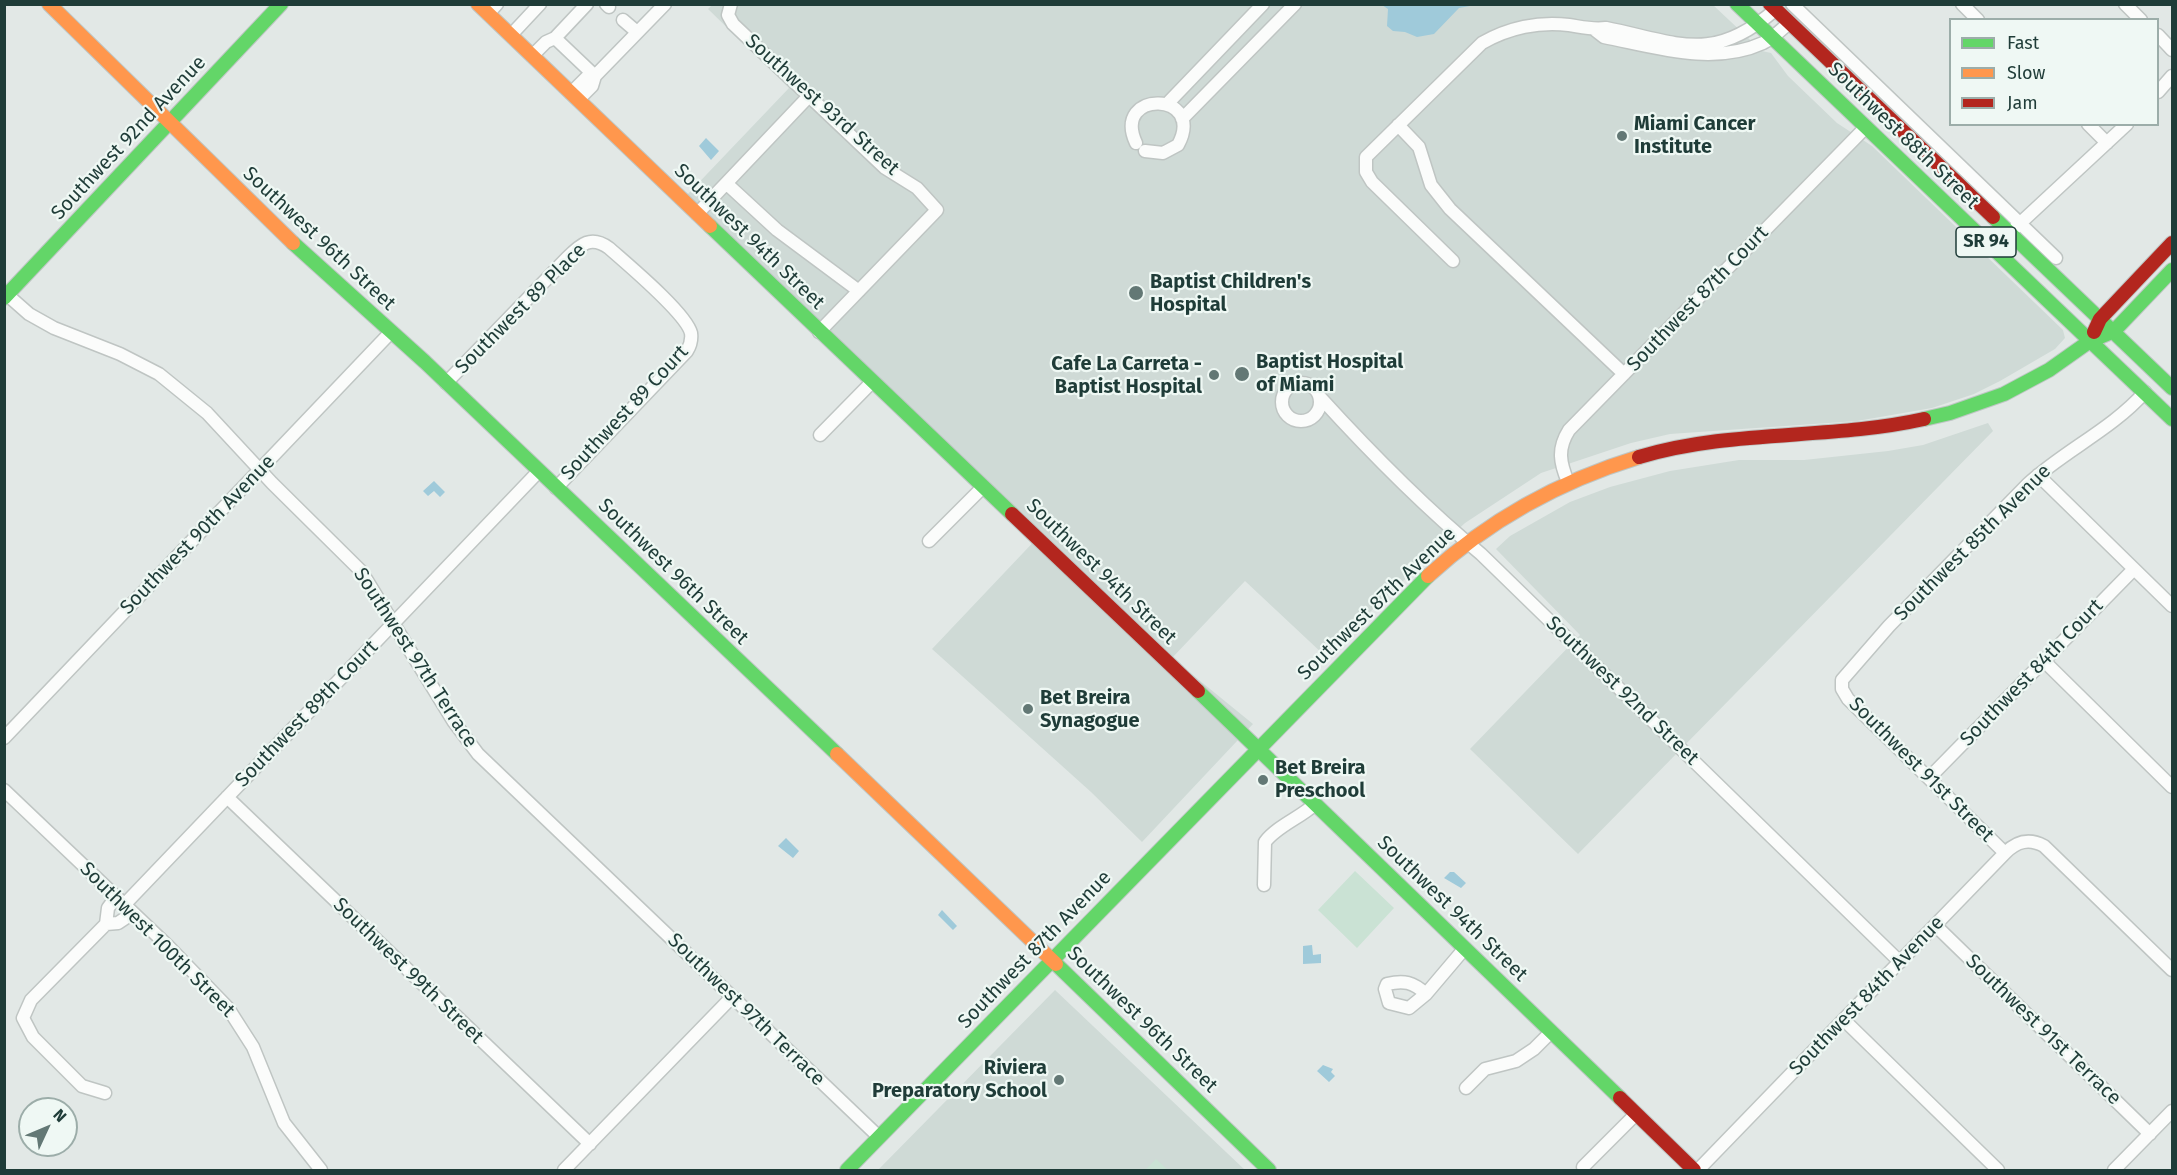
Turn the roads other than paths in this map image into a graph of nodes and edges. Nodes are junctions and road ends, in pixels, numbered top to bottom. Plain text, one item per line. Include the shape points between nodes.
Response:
1 (49, 4) edge
2 (281, 4) edge
3 (540, 4) edge
4 (587, 4) edge
5 (665, 4) edge
6 (731, 4) edge
7 (1263, 4) edge
8 (1295, 4) edge
9 (1737, 4) edge
10 (1792, 4) edge
11 (1962, 4) edge
12 (2125, 4) edge
13 (1772, 7) edge
14 (488, 8) edge
15 (1976, 18) edge
16 (2139, 18) edge
17 (623, 20) dead end
18 (1789, 23) junction
19 (1758, 24) junction
20 (1595, 30) junction
21 (637, 32) junction
22 (511, 35) junction
23 (2159, 37) edge
24 (555, 38) junction
25 (1772, 38) junction
26 (2172, 50) edge
27 (535, 58) junction
28 (595, 76) junction
29 (2172, 76) edge
30 (2159, 90) edge
31 (574, 96) junction
32 (809, 96) junction
33 (1167, 104) junction
34 (1182, 119) junction
35 (170, 122) junction
36 (1398, 125) junction
37 (2090, 126) edge
38 (2125, 126) edge
39 (1865, 128) junction
40 (2108, 143) junction
41 (727, 184) junction
42 (697, 214) junction
43 (2020, 223) junction
44 (2010, 233) junction
45 (2172, 243) edge
46 (2056, 258) dead end
47 (1453, 261) dead end
48 (2172, 270) edge
49 (859, 291) junction
50 (6, 295) edge
51 (2100, 319) junction
52 (2114, 331) junction
53 (391, 332) junction
54 (819, 332) junction
55 (692, 338) joint
56 (2090, 341) junction
57 (1624, 374) junction
58 (872, 382) junction
59 (446, 383) junction
60 (2172, 388) edge
61 (2145, 392) junction
62 (1319, 396) junction
63 (1315, 415) junction
64 (2172, 419) edge
65 (1342, 423) junction
66 (820, 435) dead end
67 (259, 470) junction
68 (538, 471) junction
69 (2038, 475) junction
70 (1568, 482) junction
71 (983, 487) junction
72 (556, 488) junction
73 (929, 541) dead end
74 (1467, 542) junction
75 (2134, 568) junction
76 (2172, 606) edge
77 (393, 625) junction
78 (2043, 661) junction
79 (1841, 684) joint
80 (4, 738) edge
81 (1258, 750) junction
82 (1929, 778) junction
83 (2172, 787) edge
84 (4, 790) edge
85 (227, 797) junction
86 (1315, 804) junction
87 (2005, 853) junction
88 (1264, 885) dead end
89 (125, 905) junction
90 (106, 924) junction
91 (1936, 926) junction
92 (1465, 948) junction
93 (1052, 960) junction
94 (1900, 962) junction
95 (2172, 970) edge
96 (1426, 994) dead end
97 (732, 997) junction
98 (1844, 1020) junction
99 (1551, 1032) junction
100 (1466, 1088) dead end
101 (105, 1093) dead end
102 (2172, 1111) edge
103 (1636, 1114) junction
104 (2150, 1134) junction
105 (879, 1137) junction
106 (590, 1144) junction
107 (1582, 1167) dead end
108 (321, 1170) edge
109 (564, 1170) edge
110 (847, 1170) edge
111 (1269, 1170) edge
112 (1696, 1170) edge
113 (1998, 1170) edge
114 (2114, 1170) edge

1 - 35 street, Southwest 96th Street
2 - 35 street, Southwest 92nd Avenue
3 - 22 street
4 - 24 street
5 - 21 street
6 - 32 street, Southwest 93rd Street via 728,15 733,24
7 - 33 street
8 - 34 street
9 - 19 street, Southwest 88th Street / SR 94
10 - 43 street, Southwest 88th Street
11 - 15 street
12 - 16 street
13 - 18 street, Southwest 88th Street / SR 94
13 - 19 street
14 - 22 street, Southwest 94th Street
17 - 21 street
18 - 25 street
18 - 44 street, Southwest 88th Street / SR 94
19 - 20 street via 1728,41 1706,45 1606,28
19 - 25 street, Southwest 88th Street / SR 94
20 - 25 street via 1604,37 1691,54 1737,49
20 - 36 street via 1546,24 1501,33 1467,55
21 - 28 street
22 - 27 street, Southwest 94th Street
23 - 26 street
24 - 27 street via 555,44
24 - 28 street
25 - 39 street, Southwest 88th Street / SR 94
27 - 31 street, Southwest 94th Street
28 - 31 street via 592,86
29 - 30 street
31 - 42 street, Southwest 94th Street
32 - 41 street
32 - 49 street, Southwest 93rd Street via 885,168 917,188 938,210
33 - 34 street
33 - 34 street via 1151,103 1137,112 1132,127 1141,147 1163,153 1178,144 1184,128
35 - 50 street, Southwest 92nd Avenue
35 - 53 street, Southwest 96th Street via 318,268
36 - 47 street via 1366,157 1366,171 1376,186
36 - 57 street via 1419,147 1431,185 1450,209
37 - 40 street
38 - 40 street
39 - 56 street, Southwest 88th Street / SR 94
39 - 57 street, Southwest 87th Court
40 - 43 street
41 - 42 street
41 - 49 street via 782,234
42 - 54 street, Southwest 94th Street
43 - 44 street
43 - 46 street, Southwest 88th Street
44 - 51 street, Southwest 88th Street / SR 94
45 - 51 street
48 - 52 street, Southwest 87th Avenue
49 - 54 street
50 - 67 street, Southwest 97th Terrace via 54,328 120,354 170,382 214,419
51 - 52 street, Southwest 88th Street / SR 94
51 - 56 street
52 - 56 street, Southwest 87th Avenue
52 - 60 street, Southwest 88th Street / SR 94
53 - 59 street, Southwest 96th Street
53 - 67 street, Southwest 90th Avenue
54 - 58 street, Southwest 94th Street
55 - 59 street, Southwest 89 Place via 678,312 609,248 597,241 587,242
55 - 72 street, Southwest 89 Court via 687,351
56 - 61 street, Southwest 88th Street / SR 94
56 - 70 street, Southwest 87th Avenue via 2028,382 1950,413 1869,430 1686,445 1622,461
57 - 70 street, Southwest 87th Court via 1564,437 1560,460
58 - 66 street
58 - 71 street, Southwest 94th Street
59 - 68 street, Southwest 96th Street
61 - 64 street, Southwest 88th Street / SR 94
61 - 69 street, Southwest 85th Avenue via 2125,414
62 - 63 street
62 - 63 street via 1311,386 1299,383 1287,388 1281,399 1284,411 1292,419 1304,421
62 - 65 street, Southwest 92nd Street
63 - 65 street, Southwest 92nd Street
65 - 74 street, Southwest 92nd Street
67 - 77 street, Southwest 97th Terrace via 361,571
67 - 80 street, Southwest 90th Avenue
68 - 72 street, Southwest 96th Street
68 - 77 street, Southwest 89th Court
69 - 75 street
69 - 79 street, Southwest 85th Avenue via 1843,675
70 - 74 street, Southwest 87th Avenue via 1517,508
71 - 73 street
71 - 81 street, Southwest 94th Street
72 - 93 street, Southwest 96th Street
74 - 81 street, Southwest 87th Avenue via 1405,598
74 - 94 street, Southwest 92nd Street
75 - 76 street
75 - 78 street, Southwest 84th Court
77 - 85 street, Southwest 89th Court
77 - 97 street, Southwest 97th Terrace via 478,754
78 - 82 street, Southwest 84th Court
78 - 83 street
79 - 82 street, Southwest 91st Street via 1848,699
81 - 86 street, Southwest 94th Street
81 - 93 street, Southwest 87th Avenue
82 - 87 street, Southwest 91st Street
84 - 89 street, Southwest 100th Street
85 - 89 street, Southwest 89th Court
85 - 106 street, Southwest 99th Street
86 - 88 street via 1265,842
86 - 92 street, Southwest 94th Street
87 - 91 street, Southwest 84th Avenue
87 - 95 street, Southwest 84th Avenue via 2023,841 2044,846
89 - 90 street via 118,923
89 - 90 street via 108,908
89 - 108 street, Southwest 100th Street via 236,1017 254,1047 284,1123
90 - 101 street via 31,1000 23,1014 33,1037 82,1086
91 - 94 street, Southwest 84th Avenue
91 - 104 street, Southwest 91st Terrace
92 - 96 street
92 - 99 street, Southwest 94th Street
93 - 105 street, Southwest 87th Avenue
93 - 111 street, Southwest 96th Street
94 - 98 street, Southwest 84th Avenue
97 - 105 street, Southwest 97th Terrace
97 - 106 street
98 - 112 street, Southwest 84th Avenue
98 - 113 street
99 - 100 street via 1516,1061 1485,1069
99 - 103 street, Southwest 94th Street
102 - 104 street
103 - 107 street
103 - 112 street, Southwest 94th Street
104 - 114 street
105 - 110 street, Southwest 87th Avenue
106 - 109 street

